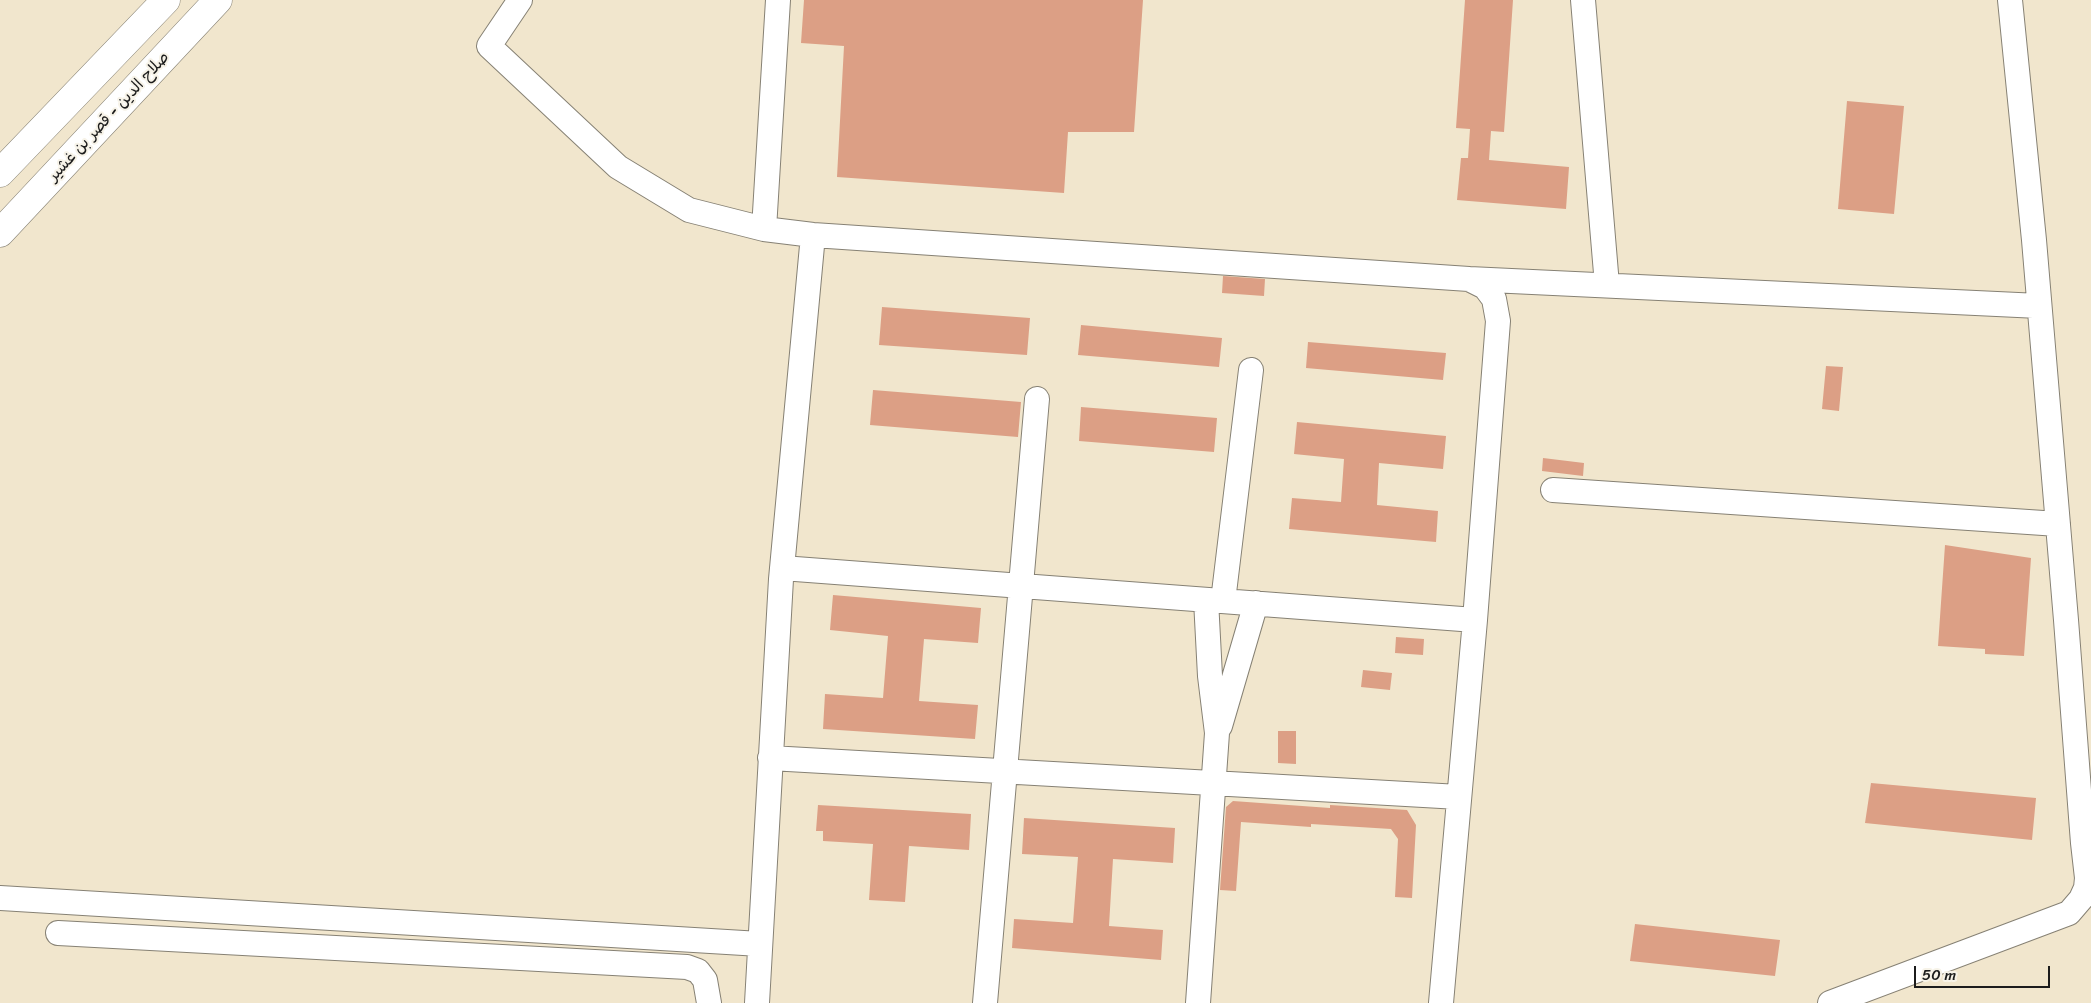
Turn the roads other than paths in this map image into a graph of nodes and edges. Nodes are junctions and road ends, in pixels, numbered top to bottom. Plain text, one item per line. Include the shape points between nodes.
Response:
1 (166, 0) edge
2 (218, 0) edge
3 (520, 0) edge
4 (778, 0) edge
5 (1583, 0) edge
6 (2010, 0) edge
7 (0, 172) edge
8 (764, 229) junction
9 (0, 233) edge
10 (813, 235) junction
11 (1469, 279) junction
12 (1607, 285) junction
13 (2039, 306) junction
14 (1251, 370) dead end
15 (1037, 399) dead end
16 (1554, 490) dead end
17 (2058, 524) junction
18 (782, 568) junction
19 (1022, 586) junction
20 (1214, 600) junction
21 (1256, 603) junction
22 (1475, 620) junction
23 (1218, 733) junction
24 (770, 758) junction
25 (1006, 772) junction
26 (1214, 783) junction
27 (1459, 797) junction
28 (0, 898) edge
29 (58, 933) dead end
30 (760, 944) junction
31 (709, 1003) edge
32 (757, 1003) edge
33 (986, 1003) edge
34 (1198, 1003) edge
35 (1441, 1003) edge
36 (1830, 1003) edge

1 - 7 highway
2 - 9 highway, صلاح الدين - قصر بن غشير
3 - 8 street via 489,46 618,166 689,210
4 - 8 street
5 - 12 street
6 - 13 street
8 - 10 street
10 - 11 street
10 - 18 street
11 - 12 street
11 - 22 street via 1485,287 1494,299 1498,321
12 - 13 street
13 - 17 street
14 - 20 street
15 - 19 street
16 - 17 street
17 - 36 street via 2086,888 2069,913
18 - 19 street
18 - 24 street
19 - 20 street
19 - 25 street
20 - 21 street
20 - 23 street via 1210,676
21 - 22 street
21 - 23 street
22 - 27 street
23 - 26 street
24 - 25 street
24 - 30 street
25 - 26 street
25 - 33 street
26 - 27 street
26 - 34 street
27 - 35 street
28 - 30 street
29 - 31 street via 687,967 698,971 705,980
30 - 32 street

